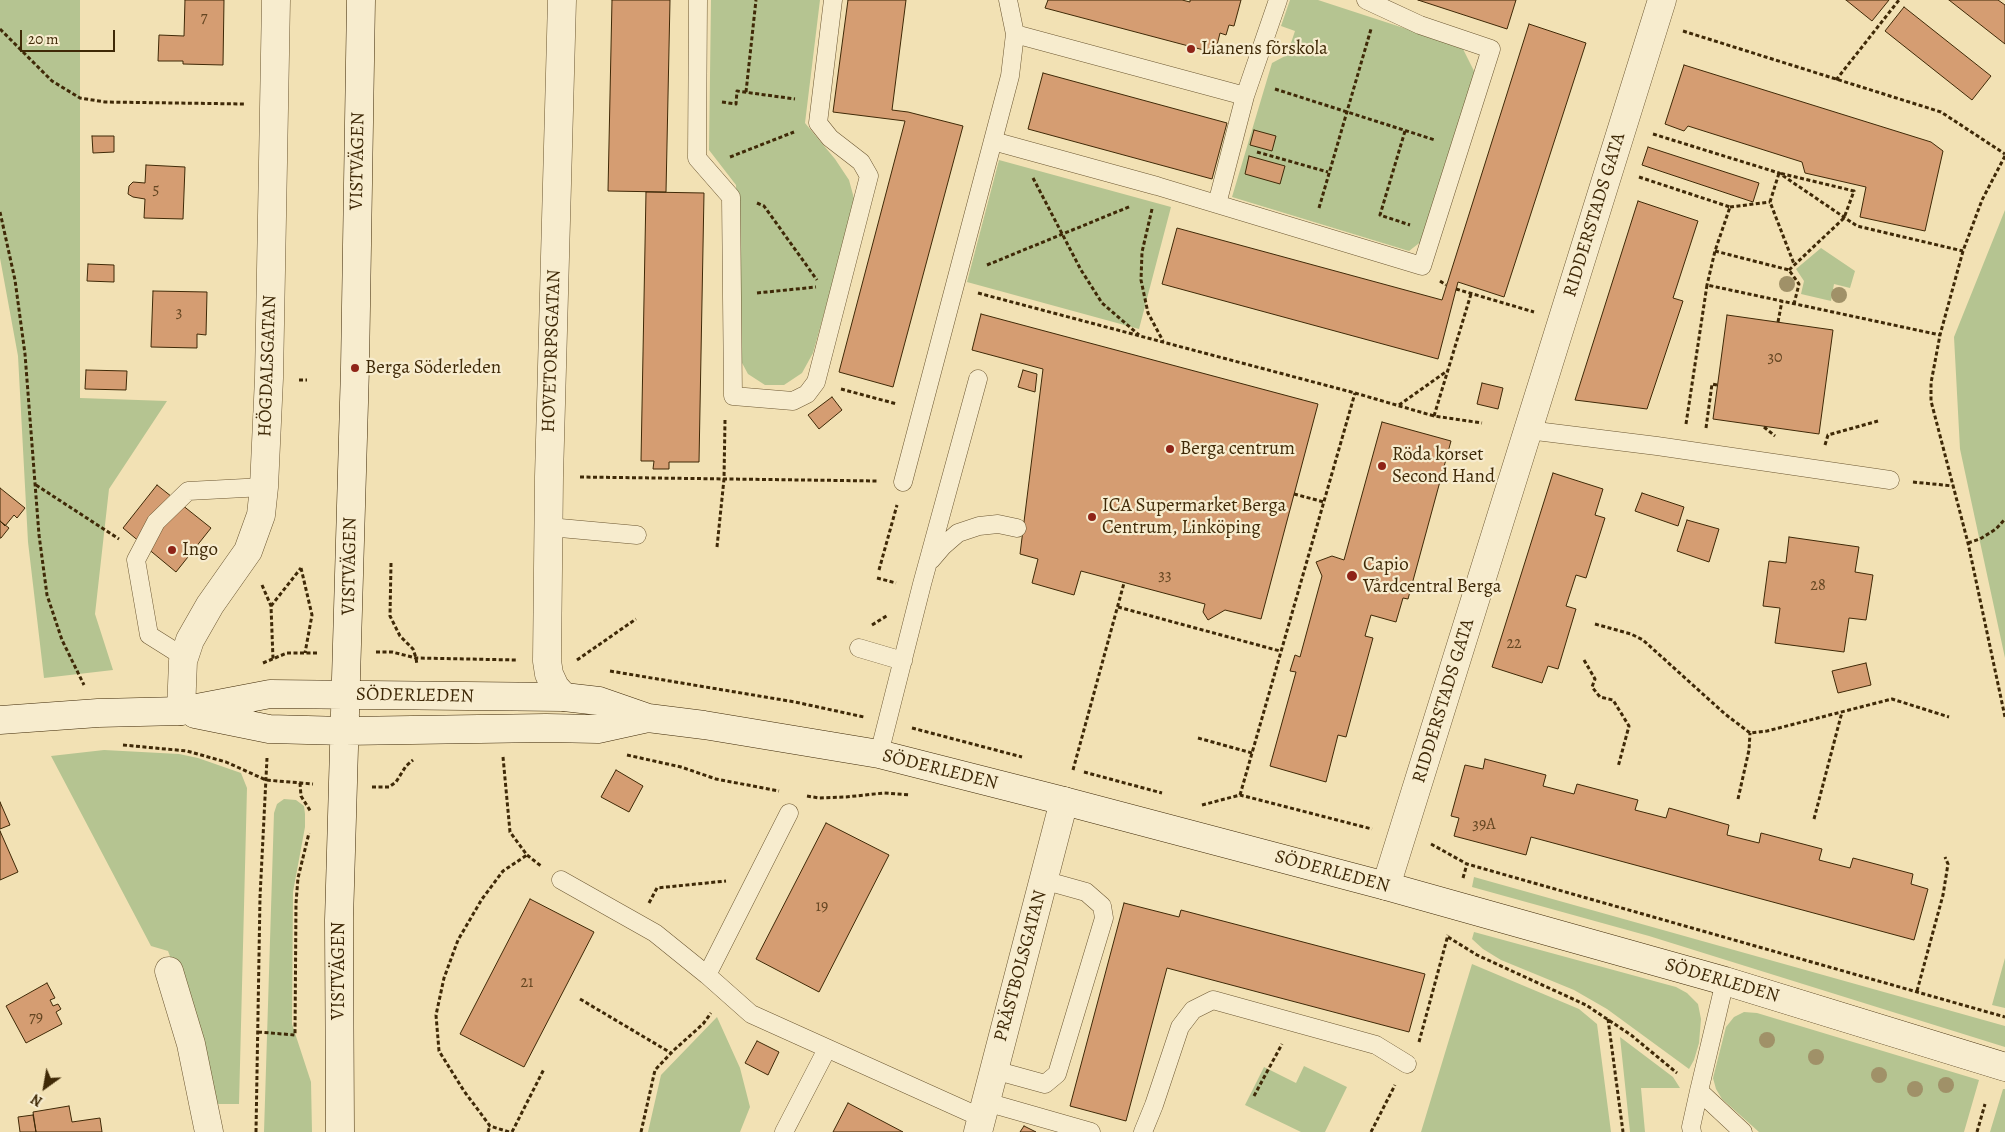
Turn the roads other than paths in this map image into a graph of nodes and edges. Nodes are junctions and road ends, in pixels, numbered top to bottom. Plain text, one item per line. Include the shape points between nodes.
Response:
1 (276, 0) edge
2 (361, 0) edge
3 (562, 0) edge
4 (698, 0) edge
5 (833, 0) edge
6 (1008, 0) edge
7 (1278, 0) edge
8 (1372, 2) edge
9 (1659, 11) edge
10 (1015, 34) junction
11 (1247, 89) junction
12 (994, 141) junction
13 (1217, 204) junction
14 (978, 379) dead end
15 (1528, 430) junction
16 (1890, 480) road end
17 (903, 482) road end
18 (264, 486) junction
19 (549, 527) junction
20 (1017, 528) dead end
21 (637, 535) dead end
22 (927, 564) junction
23 (859, 648) dead end
24 (184, 657) junction
25 (903, 661) junction
26 (347, 695) junction
27 (564, 698) junction
28 (181, 711) junction
29 (648, 718) junction
30 (0, 720) edge
31 (345, 731) junction
32 (879, 754) junction
33 (1064, 801) junction
34 (789, 812) dead end
35 (561, 880) road end
36 (1043, 880) junction
37 (1386, 886) junction
38 (169, 971) dead end
39 (707, 975) junction
40 (1724, 981) junction
41 (827, 1049) junction
42 (1407, 1064) dead end
43 (2005, 1068) edge
44 (994, 1070) junction
45 (1699, 1091) junction
46 (982, 1117) edge
47 (209, 1132) edge
48 (340, 1132) edge
49 (784, 1132) edge
50 (1091, 1132) edge
51 (1143, 1132) edge
52 (1692, 1132) edge
53 (1744, 1132) edge

1 - 18 main road, HÖGDALSGATAN
2 - 26 main road, VISTVÄGEN
3 - 19 main road, HOVETORPSGATAN
4 - 5 lane via 697,158 731,197 733,396 793,401 807,394 816,382 869,176 861,162 830,138 818,123
6 - 10 lane
7 - 11 lane
8 - 13 lane via 1420,25 1491,49 1422,266
9 - 15 main road, RIDDERSTADS GATA
10 - 11 lane
10 - 12 lane via 1010,76
11 - 13 lane
12 - 13 lane via 1156,191
12 - 17 lane
14 - 22 lane
15 - 16 lane
15 - 37 main road, RIDDERSTADS GATA
18 - 24 main road, HÖGDALSGATAN via 261,515 248,551 210,605
18 - 24 lane via 188,491 156,522 136,560 148,635
19 - 21 lane
19 - 27 main road, HOVETORPSGATAN via 546,661 555,687
20 - 22 lane via 998,524 958,533
22 - 25 lane
23 - 25 lane
24 - 28 main road, HÖGDALSGATAN
25 - 32 lane
26 - 27 main road, SÖDERLEDEN
26 - 28 main road, SÖDERLEDEN via 270,694
26 - 31 main road, VISTVÄGEN
27 - 29 main road, SÖDERLEDEN via 599,701
28 - 30 main road, SÖDERLEDEN
28 - 31 main road, SÖDERLEDEN via 268,729
29 - 31 main road, SÖDERLEDEN via 598,729
29 - 32 main road, SÖDERLEDEN
31 - 48 main road, VISTVÄGEN via 339,920
32 - 33 main road, SÖDERLEDEN
33 - 36 main road, PRÄSTBOLSGATAN
33 - 37 main road, SÖDERLEDEN
34 - 39 lane
35 - 39 lane via 655,933
36 - 44 main road, PRÄSTBOLSGATAN
36 - 44 lane via 1086,892 1102,906 1104,918 1057,1074 1045,1084
37 - 40 main road, SÖDERLEDEN
38 - 47 main road via 191,1044
39 - 41 lane via 751,1014
40 - 43 main road, SÖDERLEDEN
40 - 45 lane
41 - 46 lane
41 - 49 lane
42 - 51 lane via 1376,1044 1213,1000 1193,1010 1180,1028
44 - 46 main road, PRÄSTBOLSGATAN
45 - 52 lane
45 - 53 lane
46 - 50 lane

